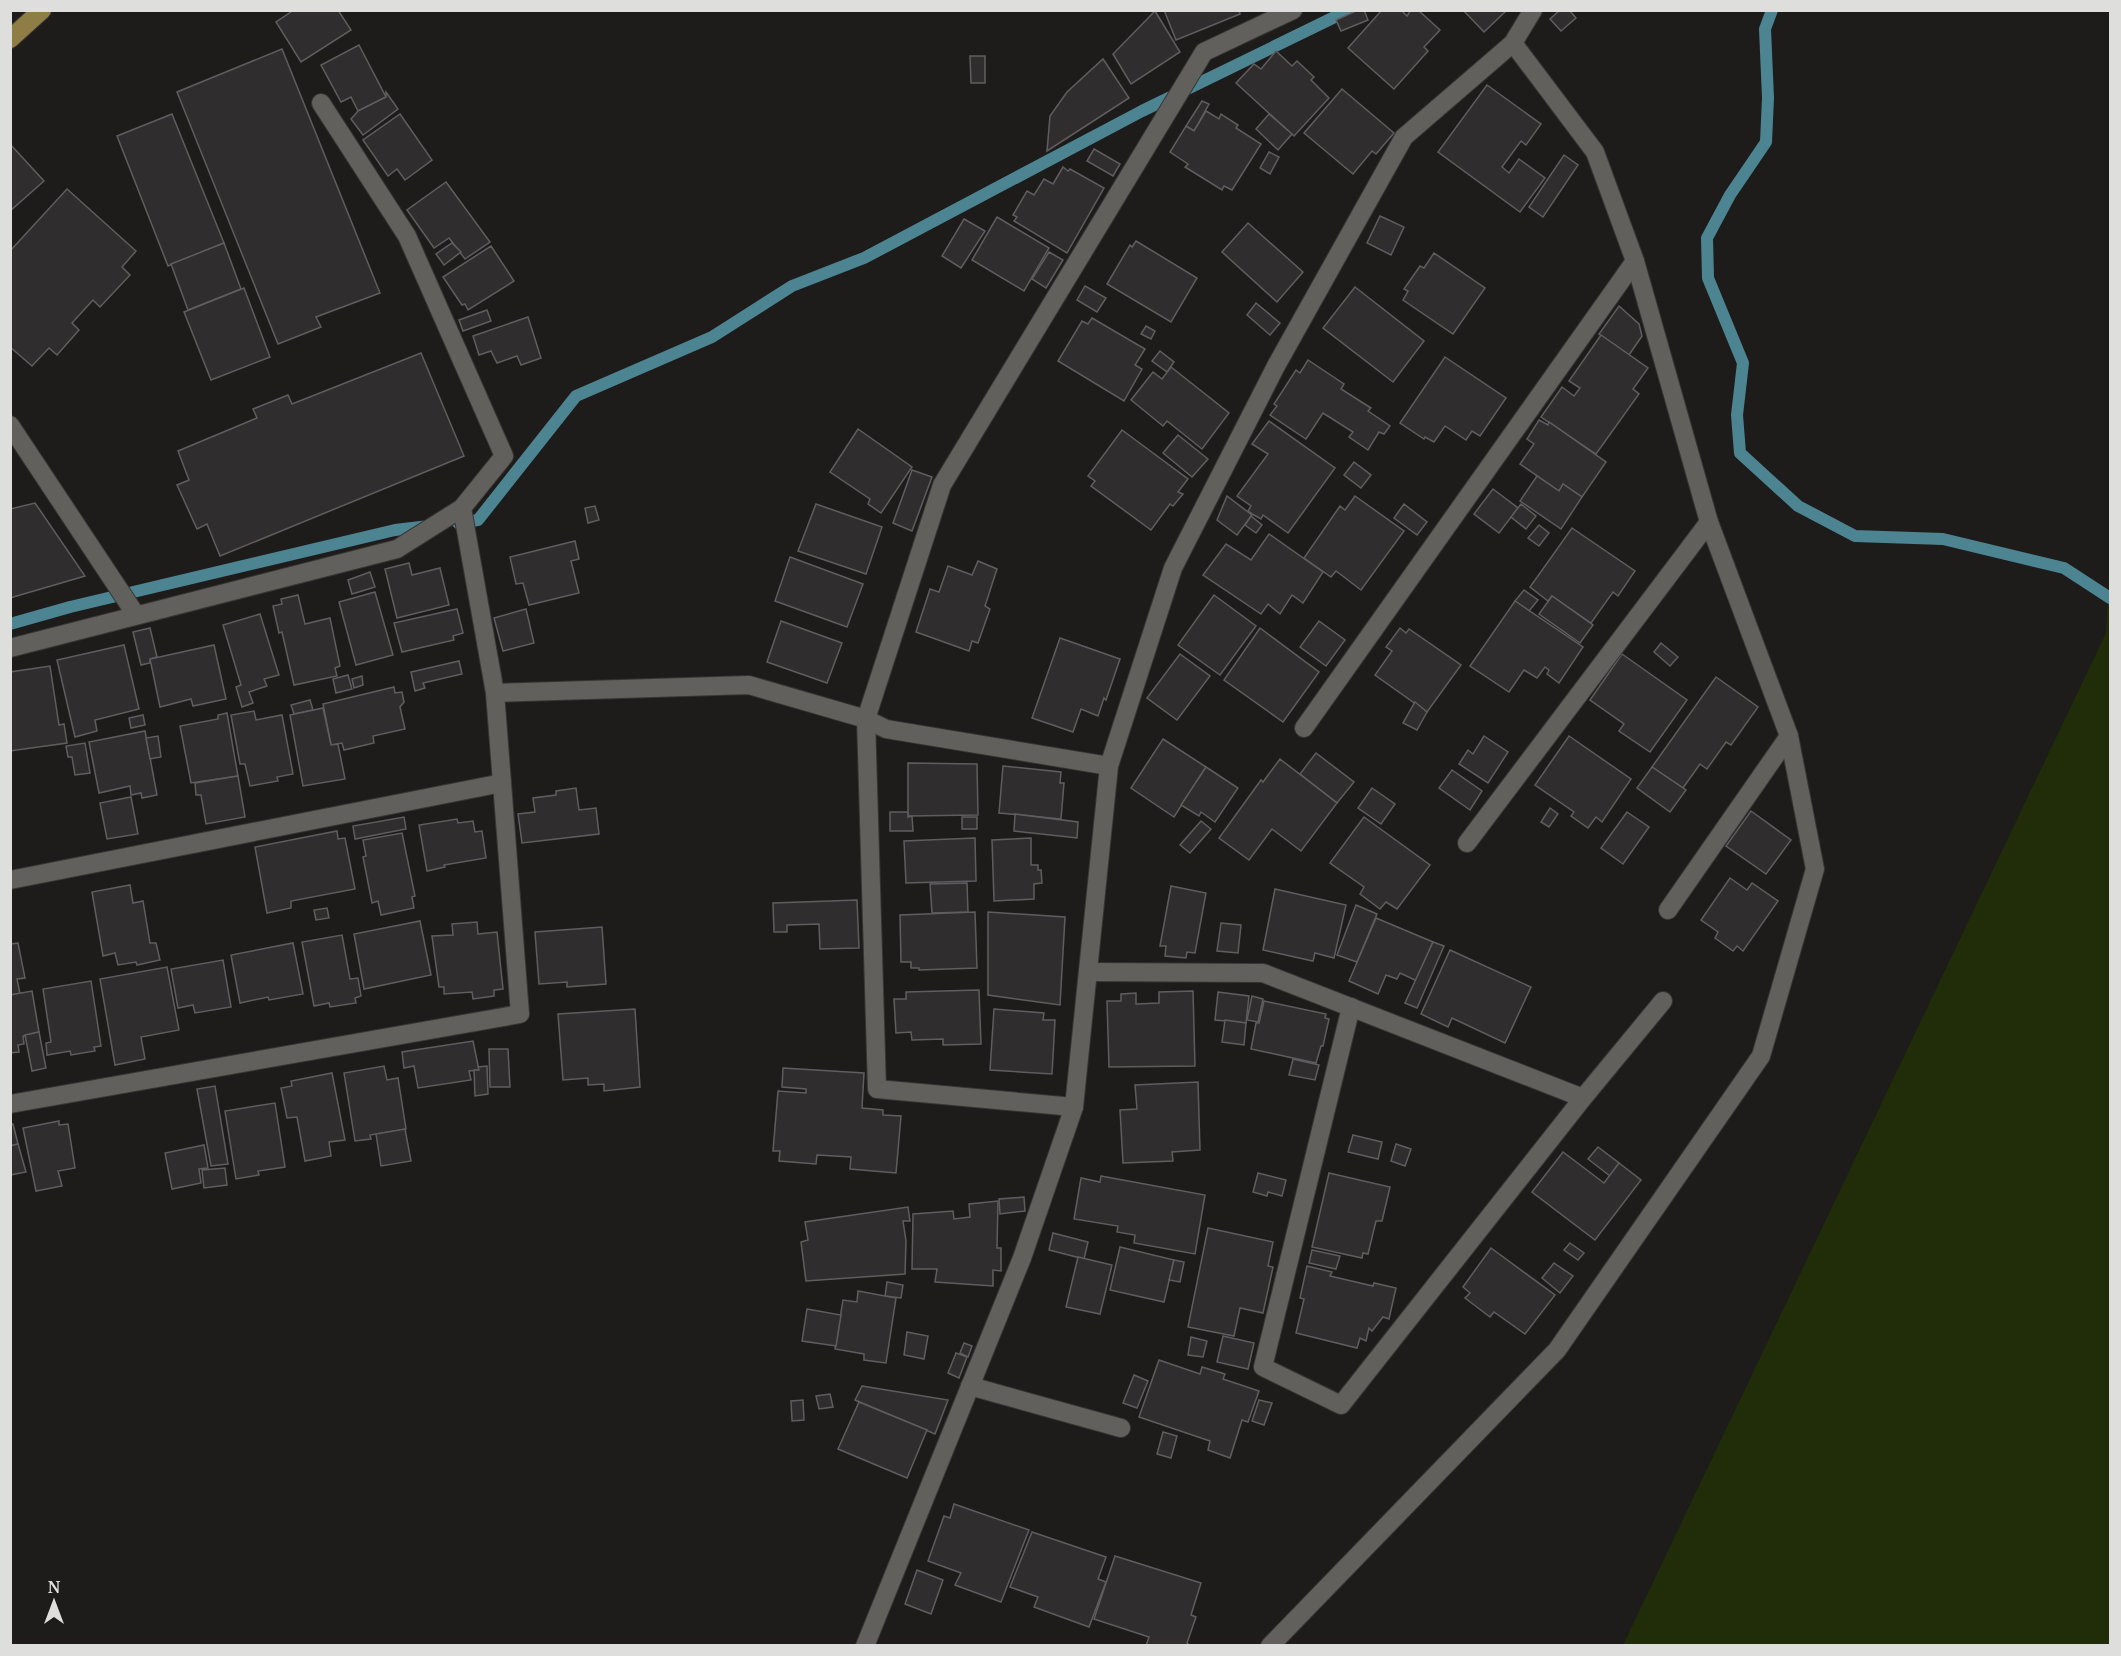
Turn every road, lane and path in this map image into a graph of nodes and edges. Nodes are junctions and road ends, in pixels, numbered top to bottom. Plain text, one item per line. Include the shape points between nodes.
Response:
1 (42, 10) edge
2 (1293, 10) edge
3 (1533, 10) edge
4 (10, 39) edge
5 (1513, 43) junction
6 (321, 103) dead end
7 (1635, 261) junction
8 (10, 425) edge
9 (462, 508) junction
10 (1709, 522) junction
11 (136, 615) junction
12 (10, 648) edge
13 (495, 693) junction
14 (866, 719) junction
15 (1304, 728) dead end
16 (1789, 736) junction
17 (1109, 766) junction
18 (502, 783) junction
19 (1467, 843) dead end
20 (10, 880) edge
21 (1668, 910) dead end
22 (1088, 972) junction
23 (1663, 1001) dead end
24 (1351, 1007) junction
25 (1583, 1098) junction
26 (10, 1104) edge
27 (1074, 1107) junction
28 (970, 1386) junction
29 (1121, 1428) dead end
30 (865, 1646) edge
31 (1270, 1646) edge

1 - 4 main road
2 - 14 street via 1204,52 948,475
3 - 5 street
5 - 7 street via 1595,152
5 - 17 street via 1404,137 1276,366 1173,568
6 - 9 street via 407,236 504,456
7 - 10 street
7 - 15 street
8 - 11 street
9 - 11 street via 397,549
9 - 13 street
10 - 16 street
10 - 19 street
11 - 12 street
13 - 14 street via 749,685
13 - 18 street
14 - 17 street via 886,729
14 - 27 street via 878,1089
16 - 21 street
16 - 31 street via 1815,870 1761,1056 1557,1350
17 - 22 street
18 - 20 street
18 - 26 street via 520,1014
22 - 24 street via 1263,973
22 - 27 street
23 - 25 street
24 - 25 street
24 - 25 street via 1263,1367 1341,1405
27 - 28 street via 1022,1258
28 - 29 street
28 - 30 street

